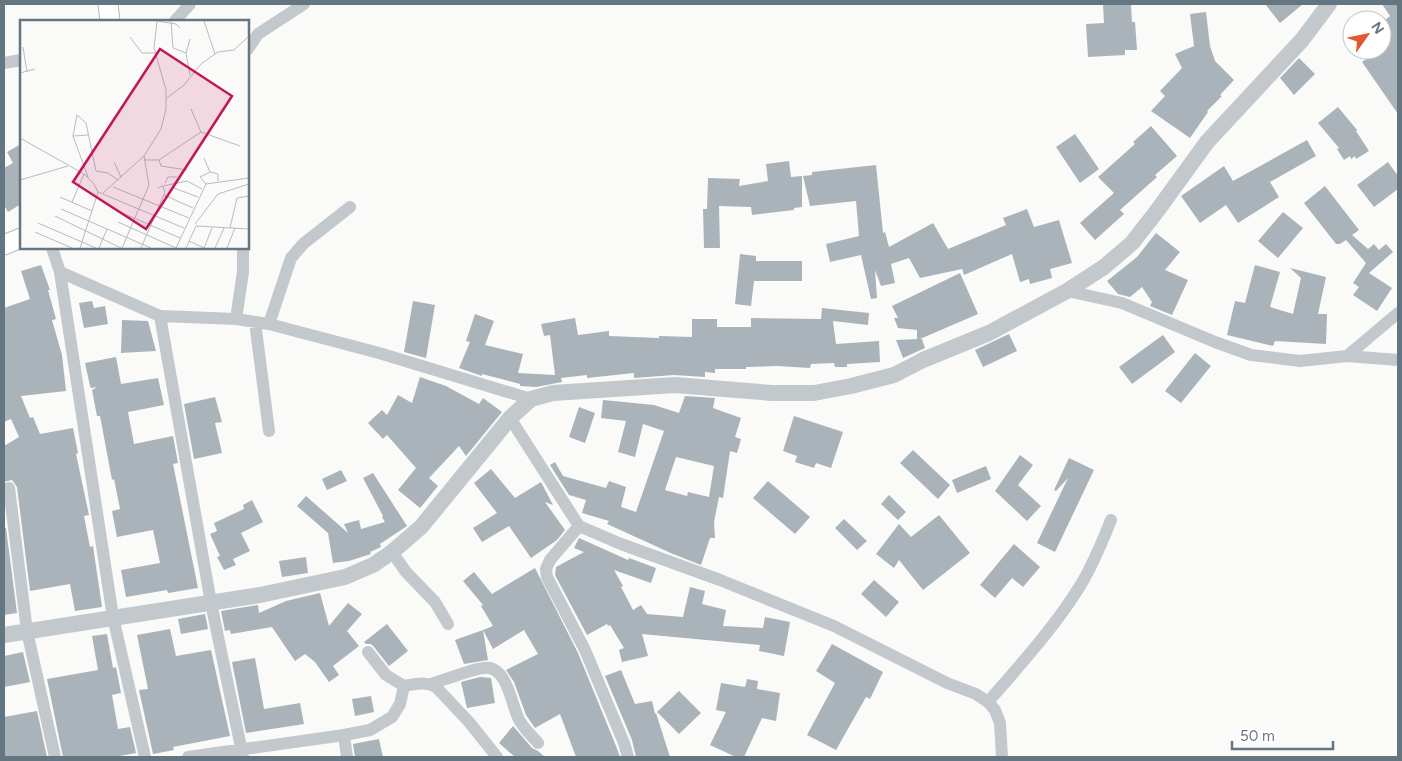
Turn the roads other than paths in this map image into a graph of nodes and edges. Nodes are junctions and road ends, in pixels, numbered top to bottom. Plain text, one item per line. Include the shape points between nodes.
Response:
1 (108, 4) edge
2 (190, 4) edge
3 (304, 4) edge
4 (1329, 4) edge
5 (110, 20) edge
6 (176, 20) edge
7 (249, 48) edge
8 (20, 60) edge
9 (4, 63) edge
10 (350, 207) dead end
11 (20, 238) edge
12 (4, 245) edge
13 (52, 249) edge
14 (243, 249) edge
15 (60, 272) junction
16 (1067, 291) junction
17 (1398, 312) edge
18 (160, 316) junction
19 (236, 319) junction
20 (255, 322) junction
21 (269, 324) junction
22 (1347, 356) junction
23 (1398, 360) edge
24 (531, 399) junction
25 (510, 418) junction
26 (269, 431) dead end
27 (9, 488) dead end
28 (1111, 520) dead end
29 (579, 526) junction
30 (392, 552) junction
31 (210, 602) junction
32 (113, 618) junction
33 (448, 624) dead end
34 (27, 631) junction
35 (4, 635) edge
36 (368, 652) dead end
37 (431, 684) junction
38 (404, 686) junction
39 (988, 702) junction
40 (344, 735) junction
41 (538, 744) dead end
42 (242, 753) edge
43 (54, 757) edge
44 (145, 757) edge
45 (188, 757) edge
46 (347, 757) edge
47 (497, 757) edge
48 (628, 757) edge
49 (1002, 757) edge

1 - 5 main road
2 - 6 street
3 - 7 street via 258,34
4 - 16 street via 1302,40 1207,142 1132,243 1104,267
8 - 9 street
10 - 21 street via 303,244 291,258
11 - 12 main road
13 - 15 street
14 - 19 street
15 - 18 street
15 - 32 street
16 - 22 street via 1122,303 1250,355 1300,361
16 - 24 street via 989,333 894,374 851,386 814,393 675,385 553,393
17 - 22 street
18 - 19 street
18 - 31 street
19 - 20 street
20 - 21 street
20 - 26 street
21 - 24 street
22 - 23 street
24 - 25 street
25 - 29 street
25 - 30 street via 421,527
27 - 34 street
28 - 39 street via 1079,587 1038,643
29 - 39 street via 834,626
29 - 48 street via 550,560 547,577 585,650
30 - 31 street via 373,565 345,577
30 - 33 street via 435,602
31 - 32 street
31 - 42 street
32 - 34 street
32 - 44 street
34 - 35 street
34 - 43 street
36 - 38 street via 386,675
37 - 38 street
37 - 41 street via 485,667 496,671 512,697 517,717
37 - 47 street via 469,722
38 - 40 street via 400,704 392,717 370,730
39 - 49 street via 1000,723
40 - 42 street
40 - 46 street
42 - 45 street

